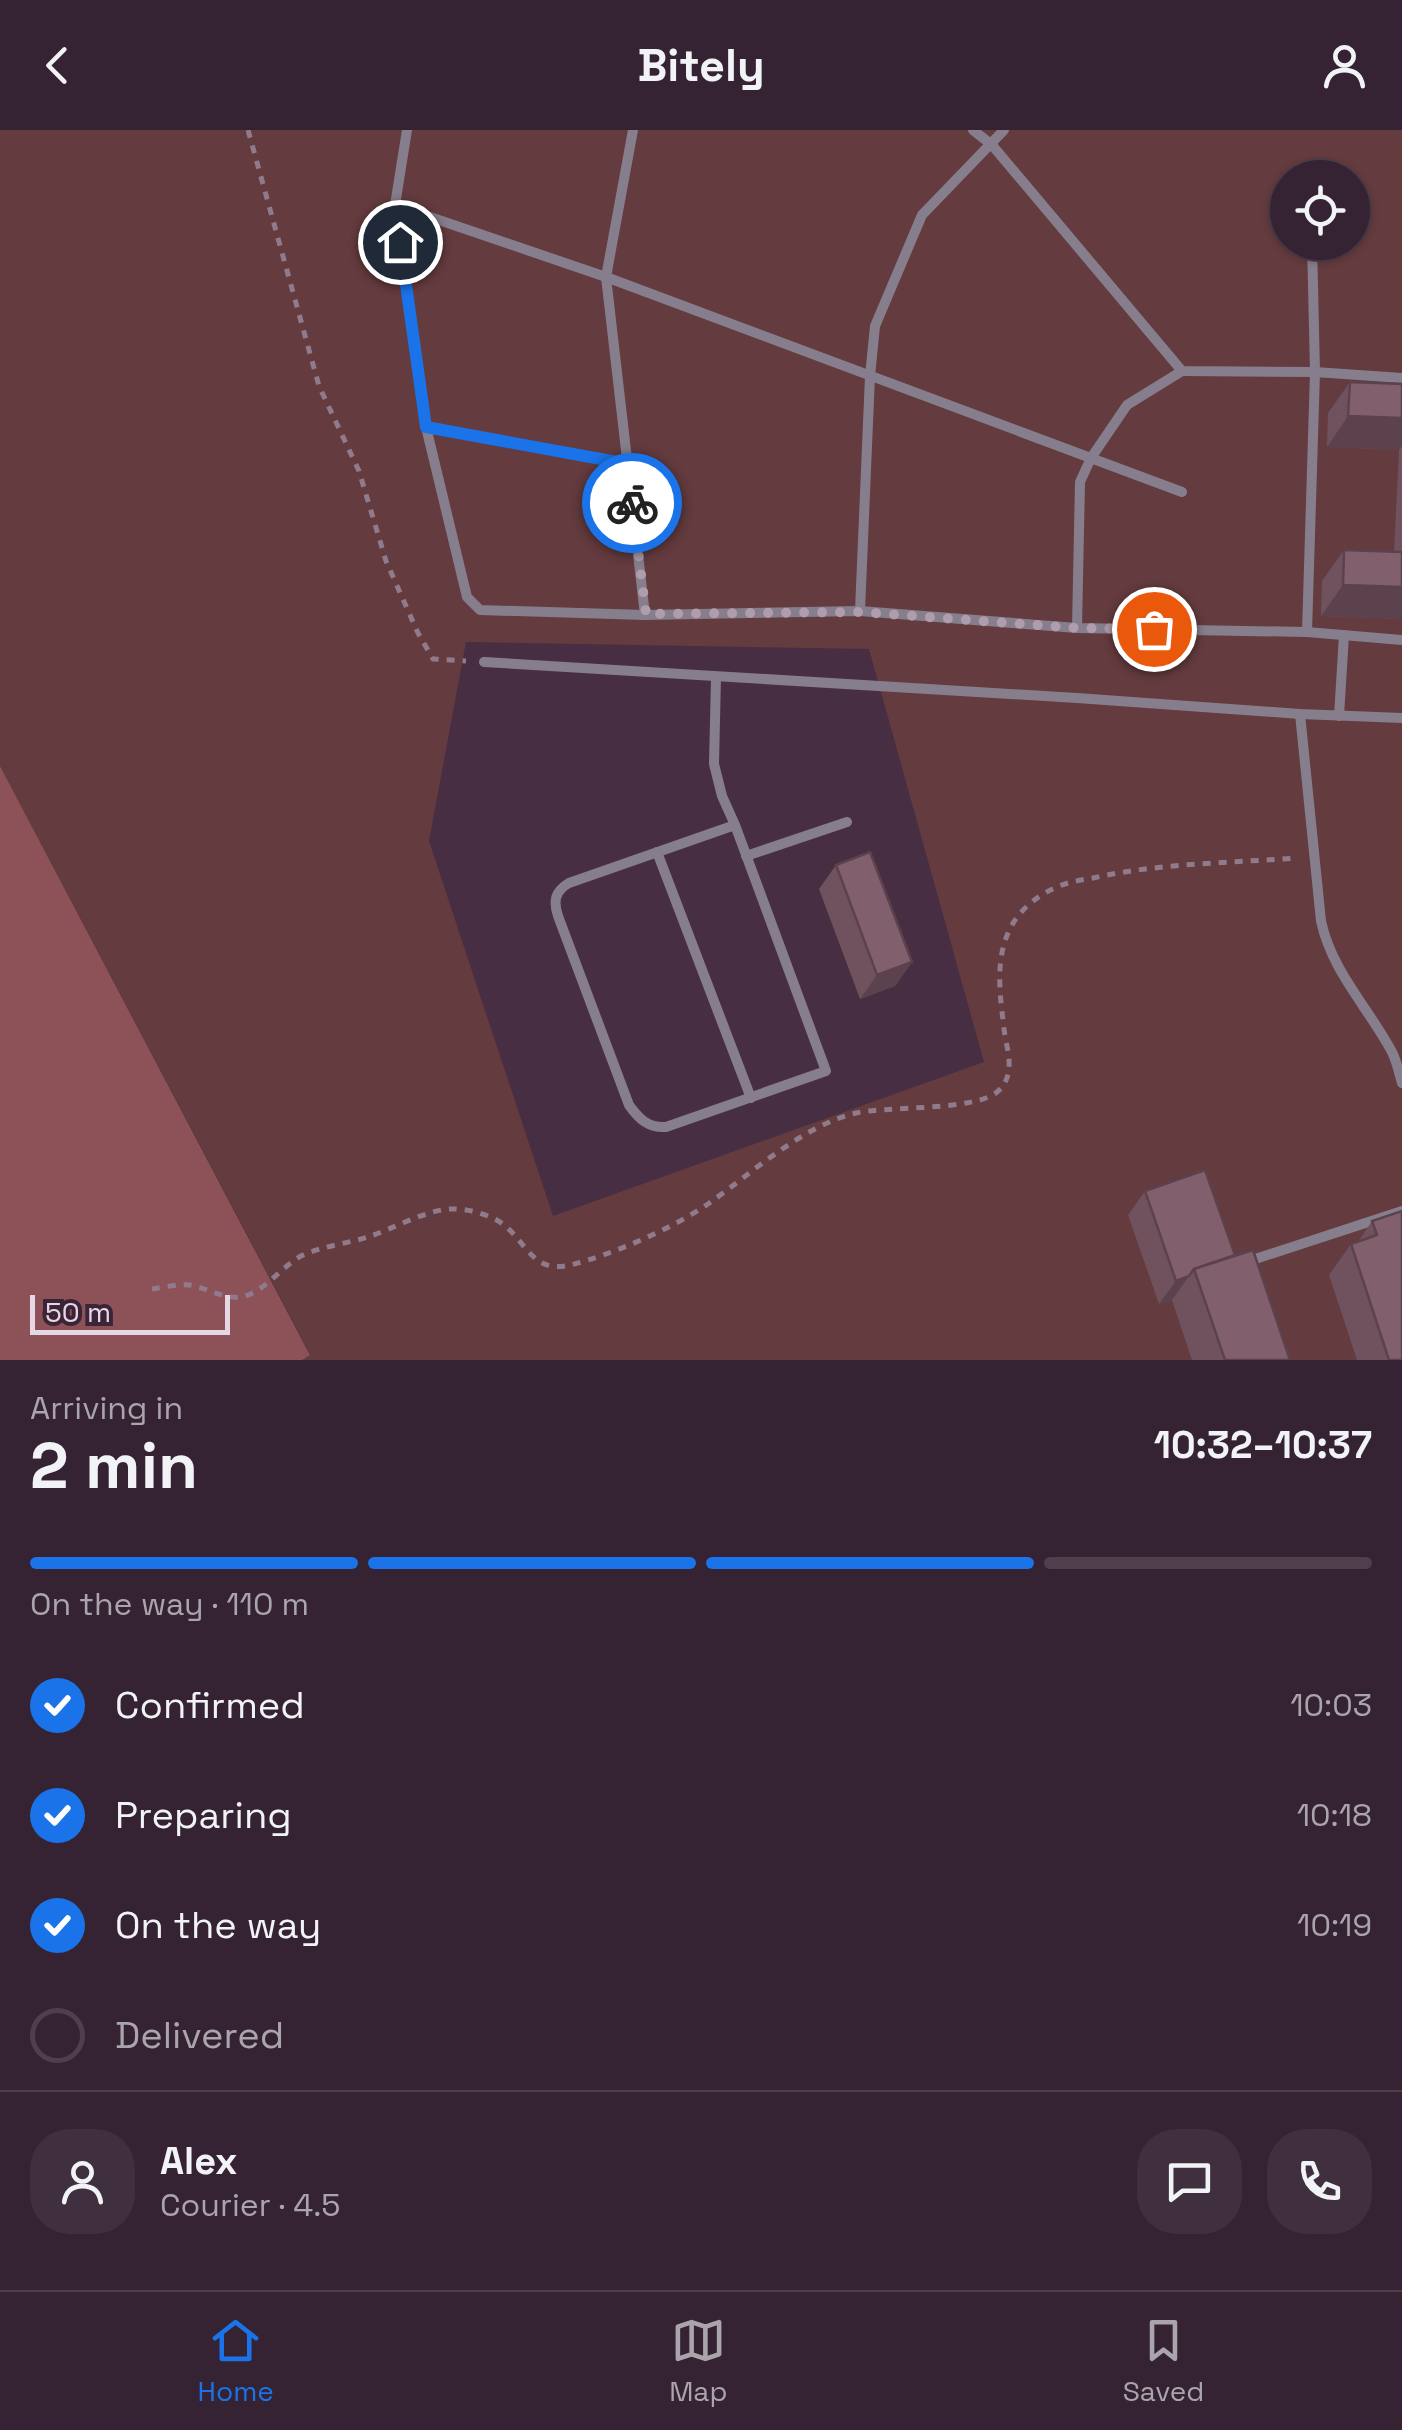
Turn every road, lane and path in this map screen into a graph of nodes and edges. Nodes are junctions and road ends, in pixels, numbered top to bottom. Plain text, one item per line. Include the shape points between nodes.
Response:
1 (248, 130) edge
2 (406, 130) edge
3 (633, 130) edge
4 (973, 130) edge
5 (1004, 130) edge
6 (992, 145) junction
7 (394, 205) junction
8 (1312, 260) edge
9 (606, 277) junction
10 (1182, 371) junction
11 (1315, 372) junction
12 (870, 376) junction
13 (1402, 378) edge
14 (426, 427) junction
15 (1091, 458) junction
16 (628, 464) junction
17 (1182, 492) dead end
18 (860, 612) junction
19 (646, 614) junction
20 (1077, 628) junction
21 (1307, 632) junction
22 (1344, 636) junction
23 (1402, 640) edge
24 (484, 662) joint
25 (716, 677) junction
26 (1300, 714) junction
27 (1340, 716) junction
28 (1402, 718) edge
29 (847, 822) dead end
30 (734, 825) junction
31 (657, 852) junction
32 (746, 856) junction
33 (1402, 1082) edge
34 (751, 1098) junction
35 (1402, 1211) edge
36 (1232, 1267) edge

1 - 24 path via 319,386 358,471 386,561 432,659
2 - 7 lane
3 - 9 lane
4 - 6 lane
5 - 6 lane
6 - 10 lane
6 - 12 lane via 922,214 875,326
7 - 9 lane
7 - 14 lane
8 - 11 lane
9 - 12 lane
9 - 16 lane
10 - 11 lane
10 - 15 lane via 1127,405
11 - 13 lane
11 - 21 lane
12 - 15 lane
12 - 18 lane
14 - 16 lane
14 - 19 lane via 467,597 480,610
15 - 17 lane
15 - 20 lane via 1080,482
16 - 19 lane
18 - 19 lane
18 - 20 lane
20 - 21 lane
21 - 22 lane
22 - 23 lane
22 - 27 lane
24 - 25 lane
25 - 26 lane
25 - 30 lane via 714,764
26 - 27 lane
26 - 33 lane via 1326,942 1394,1056
27 - 28 lane
29 - 32 lane
30 - 31 lane
30 - 32 lane
31 - 34 lane
31 - 34 lane via 569,883 556,895 622,1088 638,1117 658,1128
32 - 34 lane via 826,1071
35 - 36 lane

